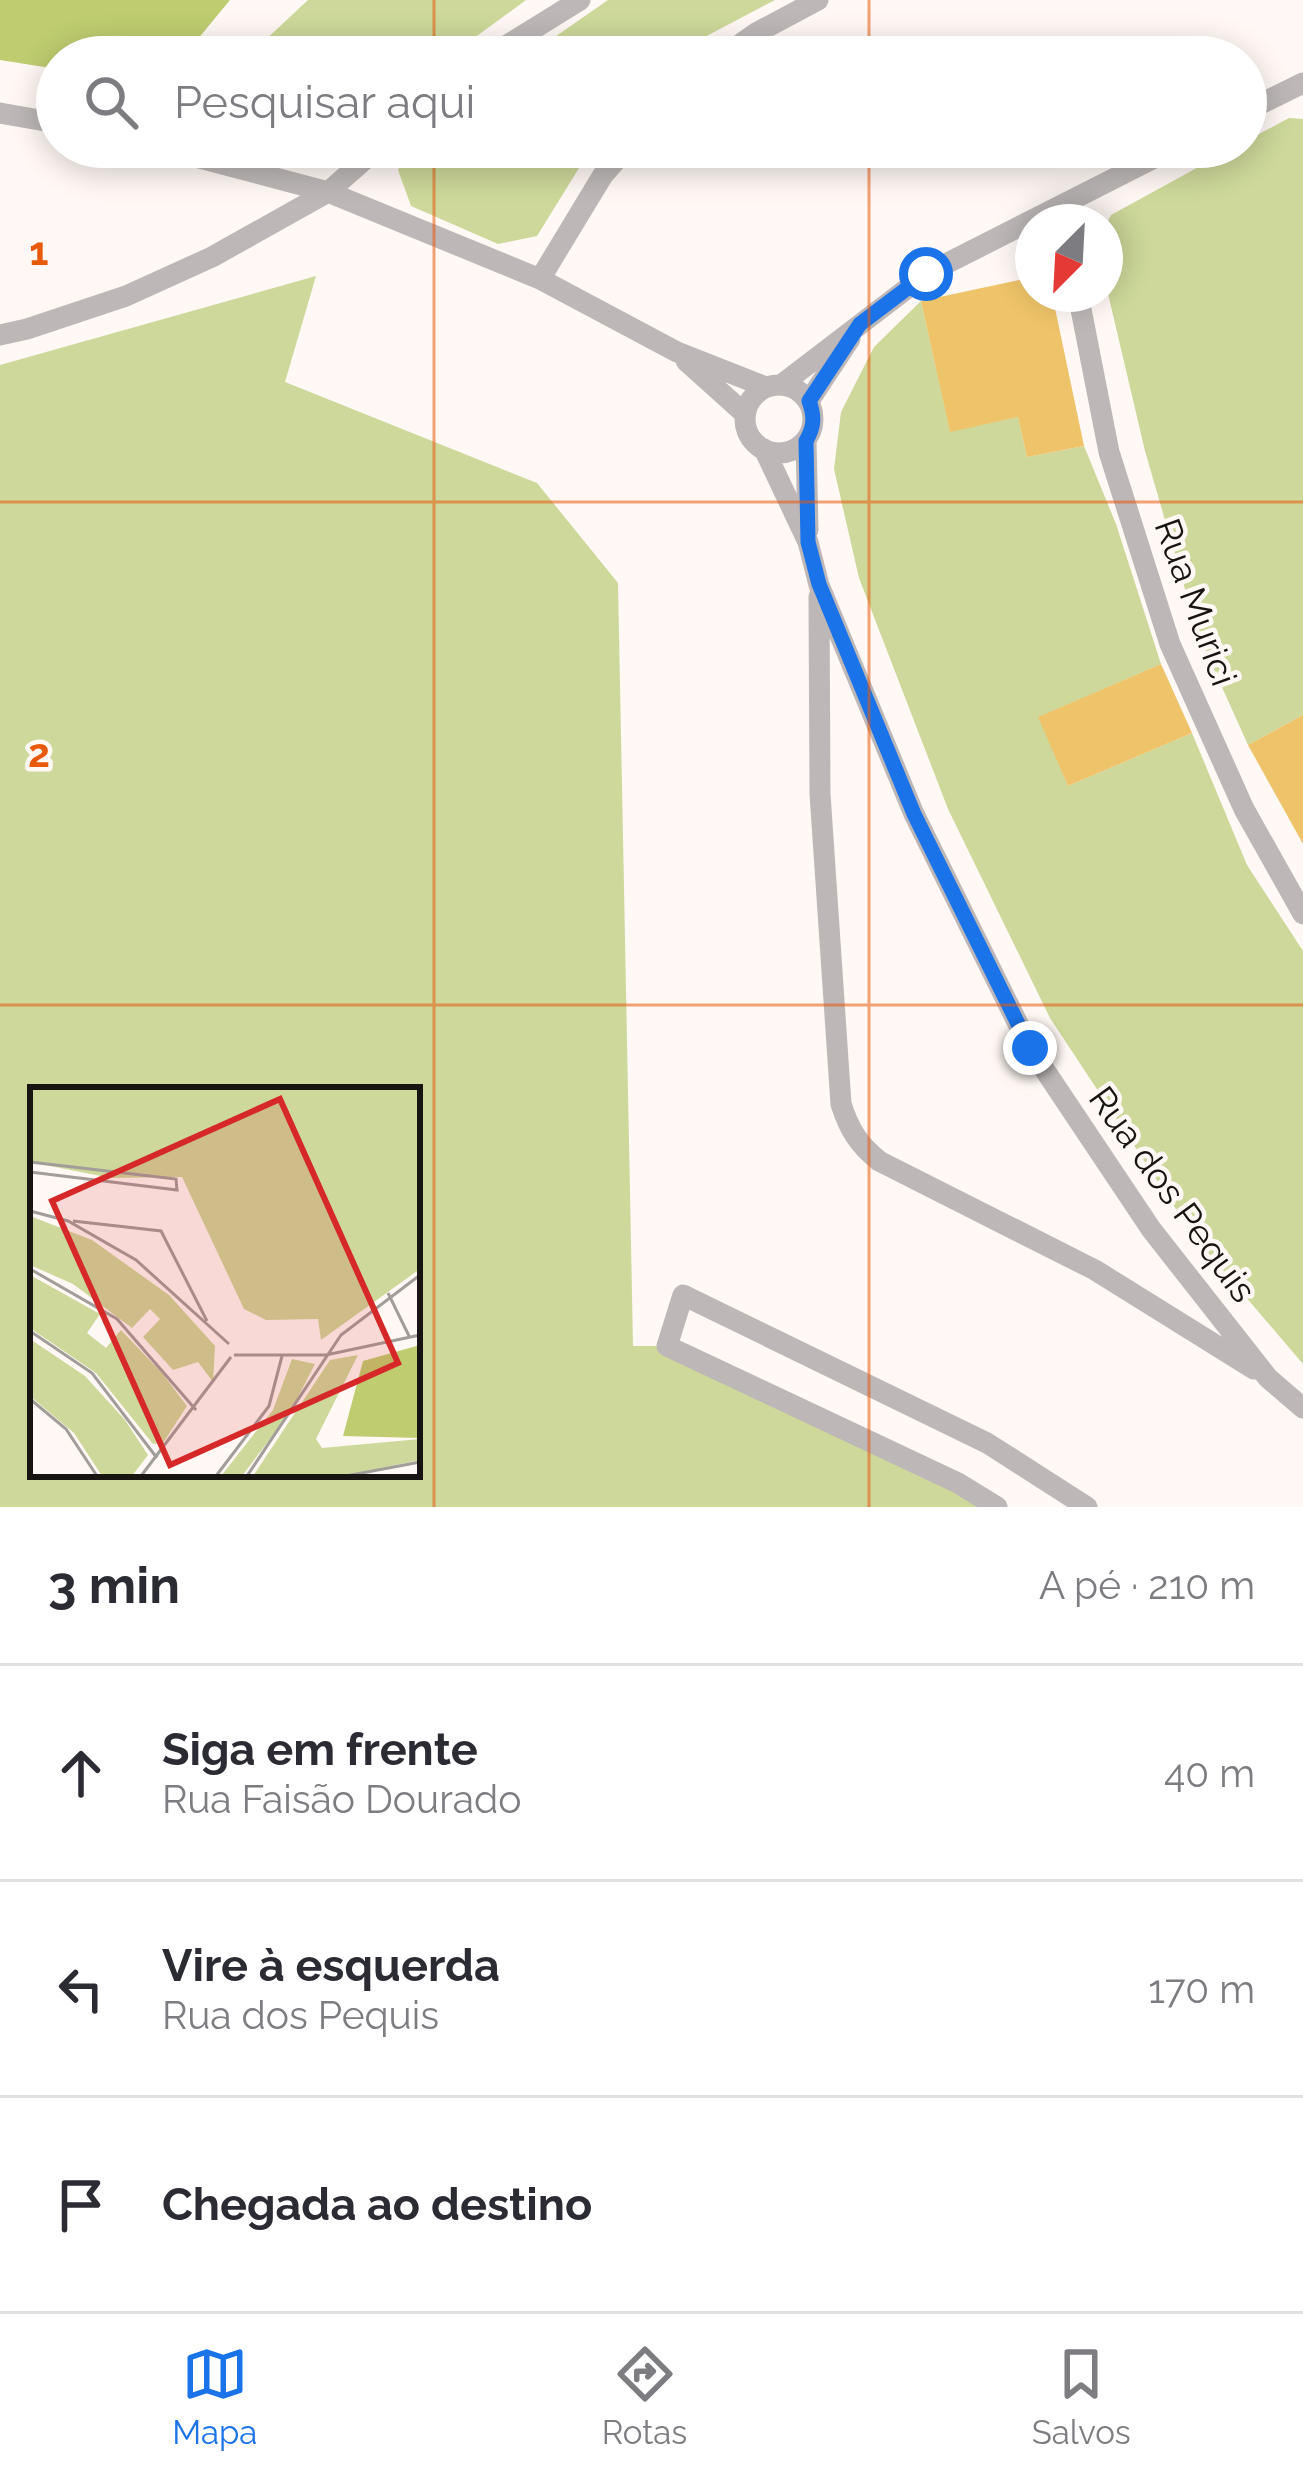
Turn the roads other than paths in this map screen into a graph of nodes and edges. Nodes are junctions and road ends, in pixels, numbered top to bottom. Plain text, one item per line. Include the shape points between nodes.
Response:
1 (580, 0) edge
2 (818, 0) edge
3 (522, 36) edge
4 (752, 36) edge
5 (1303, 82) edge
6 (1267, 101) edge
7 (0, 113) edge
8 (36, 119) edge
9 (239, 168) edge
10 (355, 168) edge
11 (610, 168) edge
12 (1140, 168) edge
13 (328, 191) junction
14 (1079, 204) edge
15 (1015, 235) edge
16 (540, 280) junction
17 (1082, 312) edge
18 (860, 324) junction
19 (0, 335) edge
20 (677, 352) junction
21 (773, 386) junction
22 (809, 401) junction
23 (746, 414) junction
24 (806, 441) junction
25 (764, 449) junction
26 (808, 542) junction
27 (819, 584) junction
28 (1303, 914) edge
29 (1268, 1378) junction
30 (1303, 1408) edge
31 (998, 1507) edge
32 (1087, 1507) edge

1 - 3 street
2 - 4 street
5 - 6 street
7 - 8 street
9 - 13 street
10 - 13 street
11 - 16 street
12 - 14 street
13 - 16 street
13 - 19 street via 126,296
15 - 18 street via 926,274
16 - 20 street
17 - 28 street, Rua Murici via 1109,452 1170,644 1244,809
18 - 21 street
18 - 22 street
20 - 21 street
20 - 23 street
21 - 22 street via 796,389
21 - 23 street via 753,397
22 - 24 street via 813,428
23 - 25 street via 752,440
24 - 25 street via 778,453
24 - 26 street, Rua dos Pequis
25 - 26 street, Rua dos Pequis
26 - 27 street, Rua dos Pequis
27 - 29 street, Rua dos Pequis via 914,814 1030,1048 1151,1229
27 - 29 street via 820,794 841,1104 850,1131 879,1161 1095,1270
29 - 30 street, Rua dos Pequis
31 - 32 street via 667,1346 683,1295 988,1443

